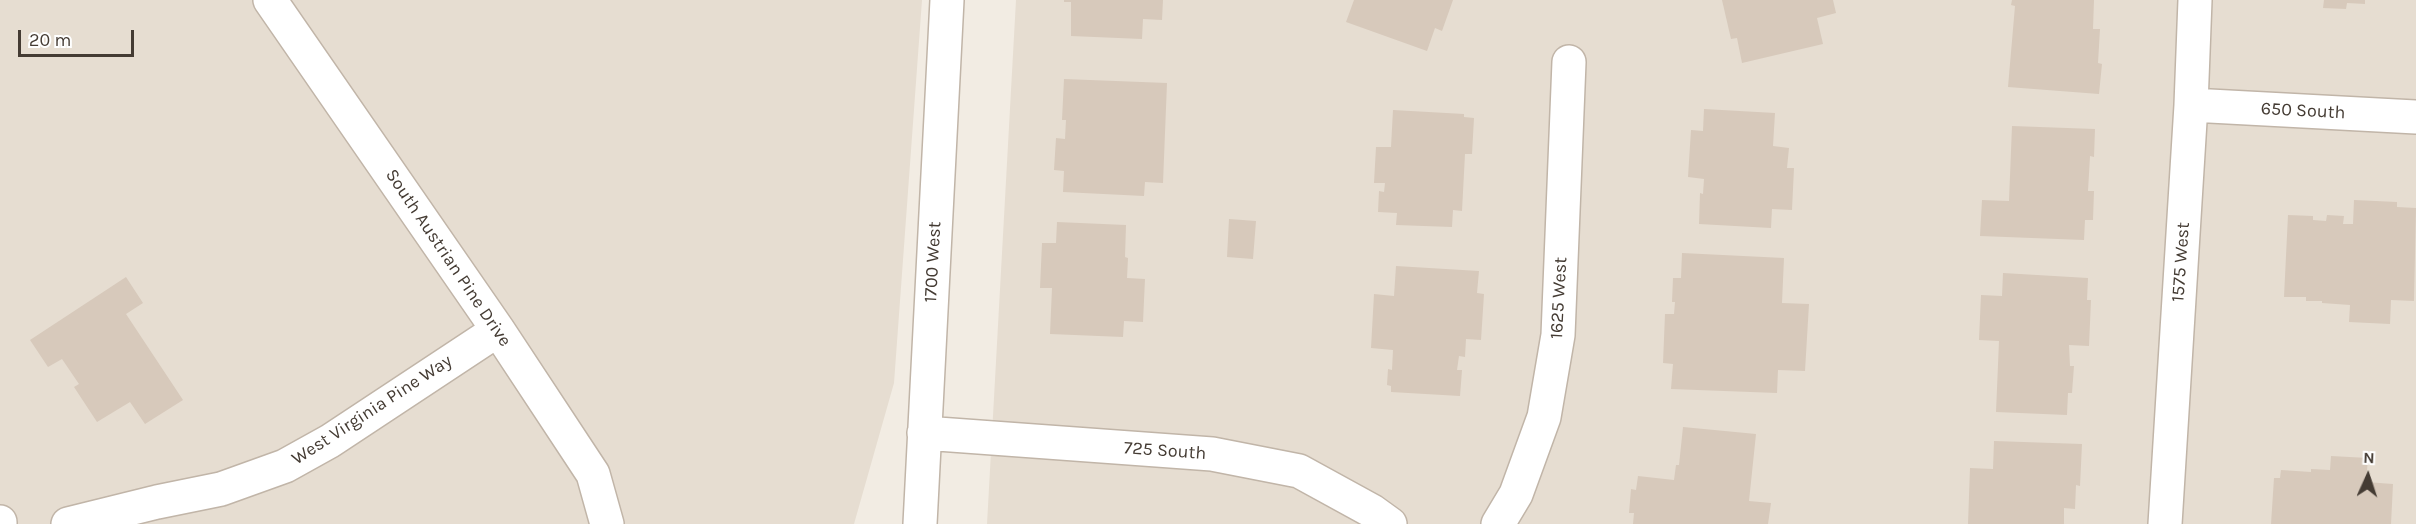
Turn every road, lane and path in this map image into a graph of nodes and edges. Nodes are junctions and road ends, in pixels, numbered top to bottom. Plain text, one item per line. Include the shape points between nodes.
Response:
1 (270, 0) edge
2 (947, 0) edge
3 (2195, 0) edge
4 (1569, 62) dead end
5 (2191, 105) junction
6 (2416, 117) edge
7 (498, 330) junction
8 (924, 434) junction
9 (68, 524) edge
10 (607, 524) edge
11 (920, 524) edge
12 (1390, 524) edge
13 (1498, 524) edge
14 (2165, 524) edge

1 - 7 street, South Austrian Pine Drive
2 - 8 street, 1700 West
3 - 5 street, 1575 West
4 - 13 street, 1625 West via 1558,335 1544,417 1516,494
5 - 6 street, 650 South
5 - 14 street, 1575 West
7 - 9 street, West Virginia Pine Way via 330,441 285,466 221,489
7 - 10 street, South Austrian Pine Drive via 593,474
8 - 11 street, 1700 West
8 - 12 street, 725 South via 1212,454 1299,471

